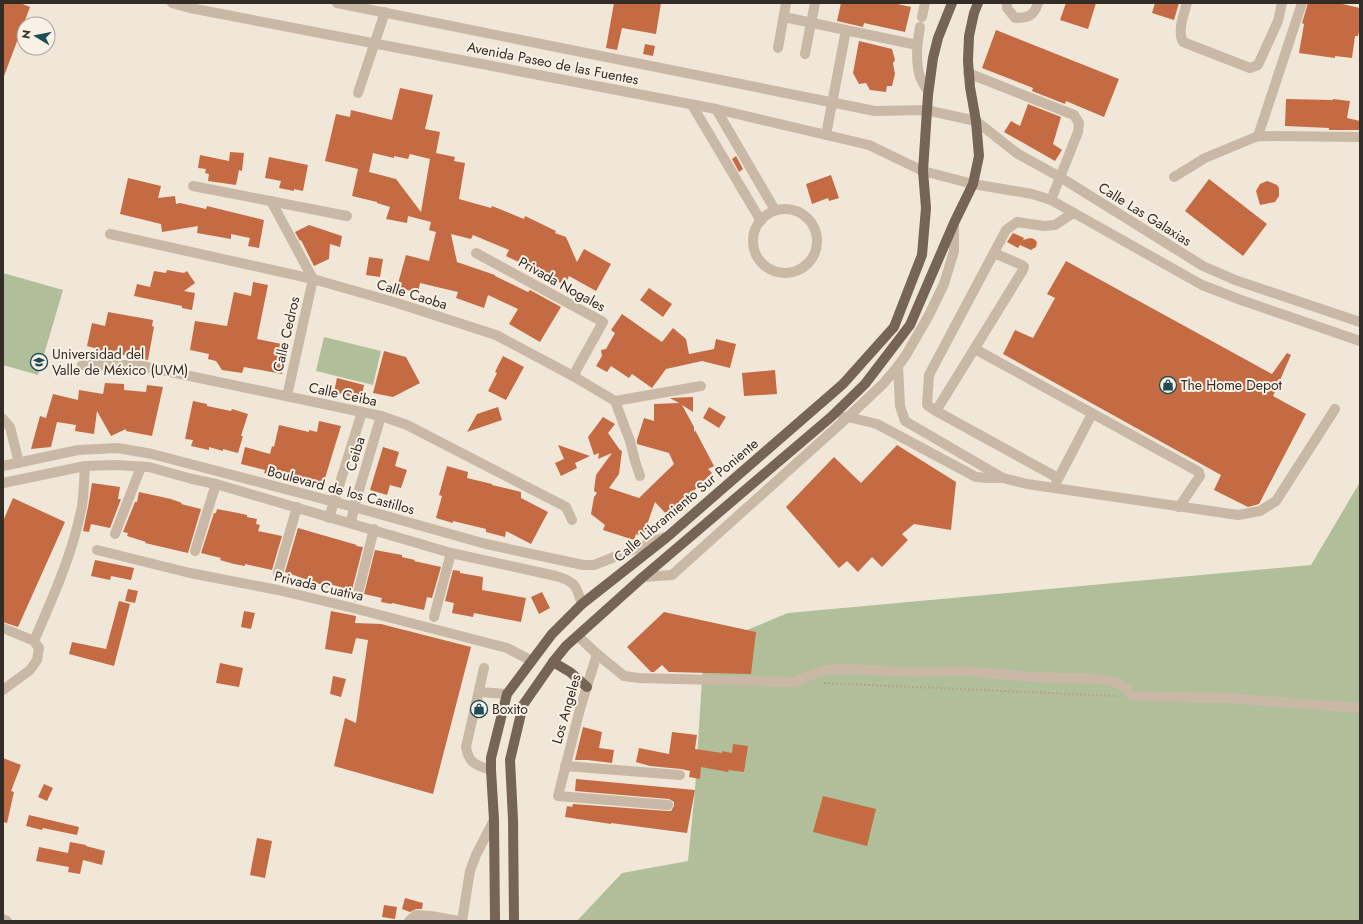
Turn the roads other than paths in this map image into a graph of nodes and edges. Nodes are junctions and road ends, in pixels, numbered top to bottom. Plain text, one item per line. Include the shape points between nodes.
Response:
1 (172, 3) edge
2 (337, 3) edge
3 (786, 3) edge
4 (815, 3) edge
5 (925, 3) edge
6 (952, 3) edge
7 (978, 3) edge
8 (1007, 3) edge
9 (1038, 3) edge
10 (1187, 3) edge
11 (1282, 3) edge
12 (1302, 3) edge
13 (385, 12) junction
14 (784, 17) junction
15 (811, 22) junction
16 (846, 30) junction
17 (375, 43) junction
18 (917, 45) junction
19 (778, 48) dead end
20 (805, 54) dead end
21 (968, 73) junction
22 (928, 91) junction
23 (358, 93) dead end
24 (832, 103) junction
25 (692, 105) junction
26 (716, 109) junction
27 (926, 110) junction
28 (976, 121) junction
29 (826, 135) junction
30 (1258, 136) junction
31 (1360, 137) edge
32 (923, 171) junction
33 (1060, 177) junction
34 (1174, 178) dead end
35 (973, 184) junction
36 (193, 186) dead end
37 (1052, 200) junction
38 (271, 202) junction
39 (776, 210) junction
40 (1073, 213) junction
41 (347, 216) dead end
42 (760, 221) junction
43 (954, 223) junction
44 (110, 234) dead end
45 (476, 253) dead end
46 (994, 253) junction
47 (313, 279) junction
48 (1289, 298) junction
49 (1283, 315) junction
50 (1360, 322) edge
51 (1360, 341) edge
52 (975, 349) junction
53 (82, 365) dead end
54 (898, 366) junction
55 (573, 376) junction
56 (701, 386) dead end
57 (287, 396) junction
58 (615, 402) junction
59 (1335, 409) dead end
60 (936, 411) junction
61 (362, 412) junction
62 (1092, 414) junction
63 (381, 416) junction
64 (831, 417) junction
65 (848, 417) junction
66 (3, 419) edge
67 (169, 459) junction
68 (19, 463) junction
69 (3, 466) edge
70 (85, 466) junction
71 (141, 467) junction
72 (167, 472) junction
73 (640, 476) dead end
74 (1002, 478) junction
75 (1058, 478) junction
76 (3, 483) edge
77 (216, 484) junction
78 (1053, 488) junction
79 (333, 502) junction
80 (297, 507) junction
81 (354, 507) junction
82 (1179, 507) junction
83 (329, 518) junction
84 (572, 520) dead end
85 (351, 523) junction
86 (374, 529) junction
87 (115, 534) dead end
88 (667, 536) junction
89 (97, 550) dead end
90 (195, 551) dead end
91 (451, 553) junction
92 (278, 573) dead end
93 (642, 577) junction
94 (357, 597) dead end
95 (582, 604) junction
96 (434, 617) dead end
97 (3, 628) edge
98 (578, 636) junction
99 (34, 641) junction
100 (597, 654) junction
101 (532, 661) junction
102 (553, 662) junction
103 (484, 668) dead end
104 (587, 687) junction
105 (3, 690) edge
106 (479, 692) junction
107 (507, 694) junction
108 (1360, 708) edge
109 (565, 766) junction
110 (491, 770) junction
111 (680, 775) dead end
112 (668, 804) dead end
113 (494, 820) junction
114 (3, 919) edge
115 (7, 921) edge
116 (409, 921) edge
117 (460, 921) edge
118 (495, 921) edge
119 (514, 921) edge

1 - 17 street, Avenida Paseo de las Fuentes
2 - 13 street, Avenida Paseo de las Fuentes
3 - 14 street
4 - 15 street
5 - 18 street
6 - 22 main road, Calle Libramiento Sur Poniente via 938,38
7 - 21 main road via 969,36
8 - 9 street via 1007,8 1015,18 1026,18 1036,10
10 - 11 street via 1180,32 1183,42 1250,68 1258,65 1278,21
12 - 30 street
13 - 17 street
13 - 24 street, Avenida Paseo de las Fuentes
14 - 15 street
14 - 19 street
15 - 16 street
15 - 20 street
16 - 18 street
16 - 24 street
17 - 23 street
17 - 25 street, Avenida Paseo de las Fuentes
18 - 22 street via 920,78
21 - 28 main road
21 - 33 street via 1074,115 1079,123 1078,132
22 - 27 main road, Calle Libramiento Sur Poniente
24 - 27 street, Avenida Paseo de las Fuentes via 876,111
24 - 29 street
25 - 26 street, Avenida Paseo de las Fuentes
25 - 42 street
26 - 29 street, Avenida Paseo de las Fuentes
26 - 39 street
27 - 28 street, Calle Las Galaxias
27 - 32 main road, Calle Libramiento Sur Poniente
28 - 33 street, Calle Las Galaxias via 1018,154
28 - 35 main road via 979,156
29 - 32 street, Avenida Paseo de las Fuentes via 869,145
30 - 31 street
30 - 34 street via 1205,158
32 - 35 street
32 - 88 main road, Calle Libramiento Sur Poniente via 926,208 922,255 894,327 843,384
33 - 37 street
33 - 48 street, Calle Las Galaxias via 1203,266
35 - 37 street
35 - 43 main road
36 - 38 street
37 - 40 street
38 - 41 street
38 - 47 street
39 - 42 street
39 - 42 street via 793,210 803,214 814,226 817,237 816,249 804,267 794,272 783,273 772,270 762,263 754,249 753,241
40 - 46 street via 1056,225 1017,222 1006,230
40 - 49 street via 1202,285
43 - 54 street via 954,251 944,284 929,315
43 - 64 main road via 910,325 865,384
44 - 47 street, Calle Caoba
45 - 55 street, Privada Nogales via 603,322
46 - 52 street via 1022,265 1024,270
46 - 60 street via 929,375 927,405
47 - 55 street, Calle Caoba via 496,336
47 - 57 street, Calle Cedros
48 - 49 street
48 - 50 street, Calle Las Galaxias
49 - 51 street
52 - 60 street
52 - 62 street
53 - 57 street, Calle Ceiba via 137,364
54 - 65 street
54 - 74 street via 900,406 905,421
55 - 58 street, Calle Caoba
56 - 58 street
57 - 61 street, Calle Ceiba
58 - 73 street
59 - 82 street via 1276,501 1260,511 1238,515
60 - 75 street
61 - 63 street, Calle Ceiba
61 - 79 street
62 - 75 street
62 - 82 street via 1199,472 1200,476
63 - 81 street, Ceiba
63 - 84 street, Calle Ceiba via 407,425 566,507
64 - 65 street
64 - 93 main road
65 - 74 street via 877,424 976,477
65 - 93 street via 672,575
66 - 68 street via 10,427
67 - 68 street, Boulevard de los Castillos via 118,448 78,450
67 - 72 street
67 - 79 street, Boulevard de los Castillos
68 - 69 street, Boulevard de los Castillos
70 - 71 street, Boulevard de los Castillos
70 - 76 street, Boulevard de los Castillos
70 - 99 street via 82,504 66,566
71 - 72 street, Boulevard de los Castillos
71 - 87 street
72 - 77 street, Boulevard de los Castillos
74 - 78 street
75 - 78 street
77 - 80 street, Boulevard de los Castillos
77 - 90 street
78 - 82 street
79 - 81 street, Boulevard de los Castillos
79 - 83 street
80 - 83 street, Boulevard de los Castillos
80 - 92 street
81 - 85 street, Ceiba
81 - 88 street, Boulevard de los Castillos via 486,544 583,565 594,565
83 - 85 street, Boulevard de los Castillos
85 - 86 street, Boulevard de los Castillos
86 - 91 street, Boulevard de los Castillos
86 - 94 street
88 - 95 main road, Calle Libramiento Sur Poniente
89 - 101 street, Privada Cuativa via 349,607 507,648
91 - 95 street, Boulevard de los Castillos via 569,580 577,590
91 - 96 street
93 - 98 main road
95 - 101 main road, Calle Libramiento Sur Poniente via 552,634
97 - 99 street
98 - 100 street
98 - 102 main road
99 - 105 street via 39,648 37,660 30,670
100 - 104 street, Los Angeles
100 - 108 street via 624,676 639,678 793,682 826,670 844,668 918,672 964,671 1033,678 1102,679 1117,682 1132,696 1227,698
101 - 107 main road, Calle Libramiento Sur Poniente
102 - 104 main road via 570,672
102 - 119 main road via 523,705 510,760
103 - 106 street
104 - 109 street, Los Angeles
106 - 107 street
106 - 110 street via 466,747 467,755 473,764
107 - 110 main road, Calle Libramiento Sur Poniente via 491,758
109 - 111 street
109 - 112 street, Los Angeles via 558,796
110 - 113 main road, Calle Libramiento Sur Poniente
113 - 117 street via 470,871
113 - 118 main road, Calle Libramiento Sur Poniente
114 - 115 street
116 - 117 street via 416,915

